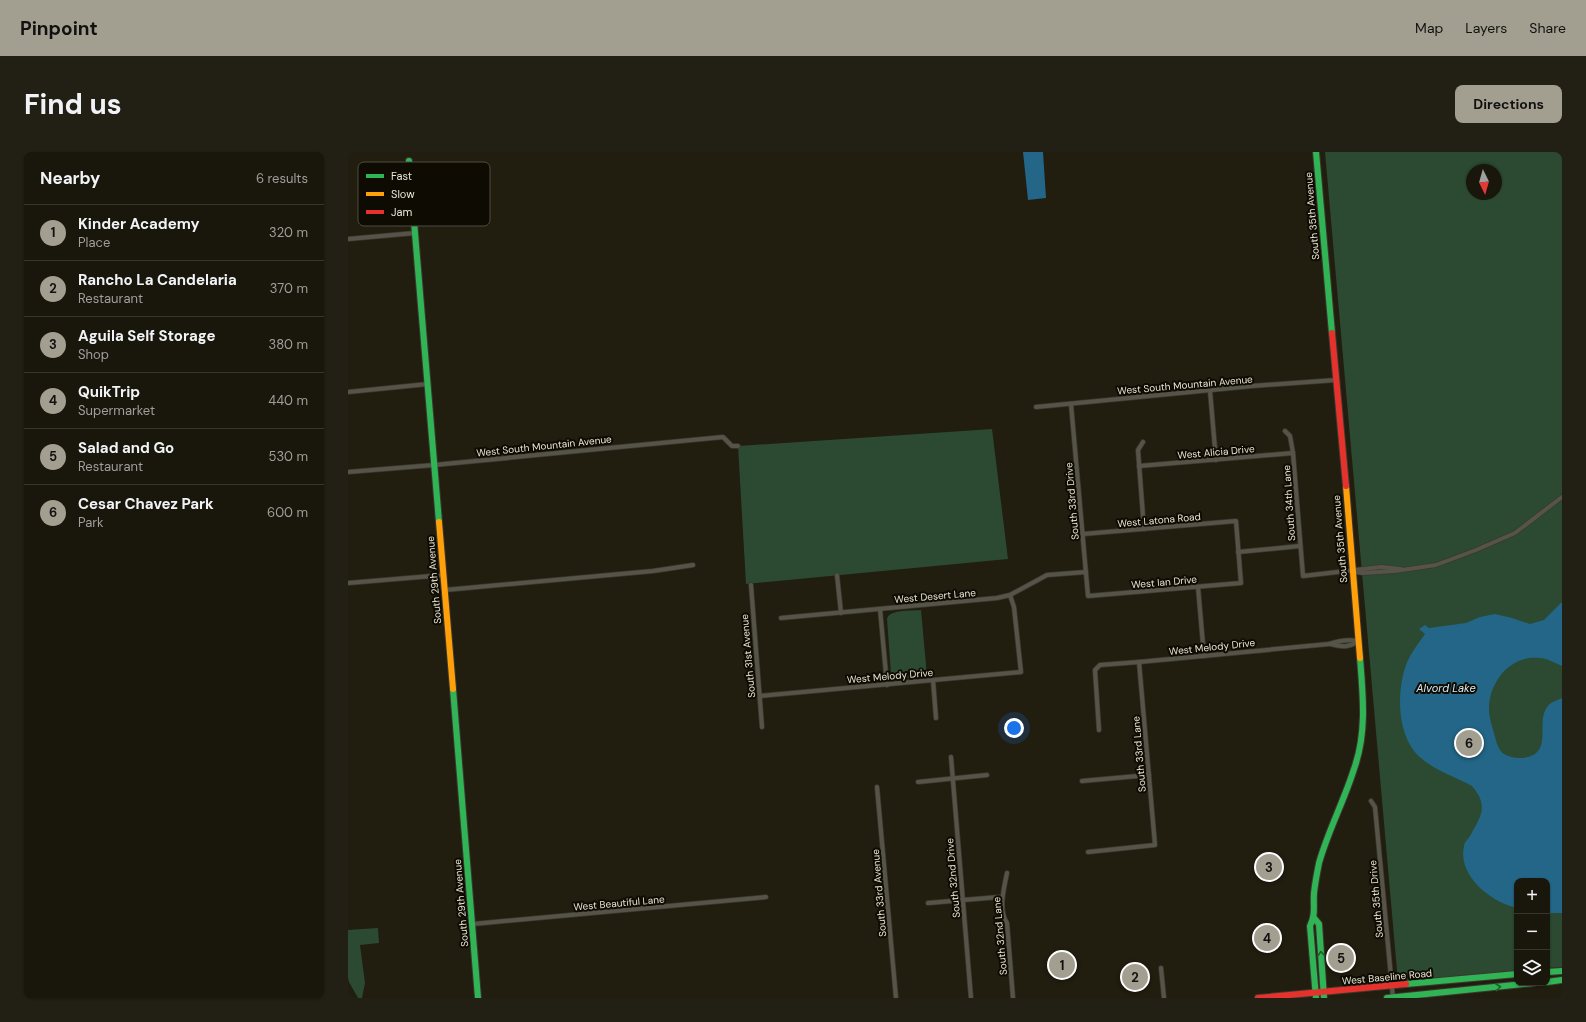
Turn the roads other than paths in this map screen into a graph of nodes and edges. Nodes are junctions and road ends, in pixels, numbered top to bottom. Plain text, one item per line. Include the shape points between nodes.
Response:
1 (1316, 152) edge
2 (414, 226) edge
3 (415, 233) junction
4 (348, 239) edge
5 (1336, 380) junction
6 (428, 384) junction
7 (1210, 390) junction
8 (348, 392) edge
9 (1071, 404) junction
10 (1036, 407) dead end
11 (1285, 431) dead end
12 (1143, 442) dead end
13 (738, 446) dead end
14 (1293, 454) junction
15 (1216, 460) junction
16 (434, 465) junction
17 (1140, 466) junction
18 (348, 472) edge
19 (1562, 497) edge
20 (1144, 529) junction
21 (1083, 534) junction
22 (1300, 546) junction
23 (1238, 552) junction
24 (693, 565) dead end
25 (1353, 571) junction
26 (1086, 572) junction
27 (444, 575) junction
28 (837, 575) dead end
29 (348, 582) edge
30 (751, 584) dead end
31 (1198, 587) junction
32 (445, 590) junction
33 (1010, 595) junction
34 (1088, 596) joint
35 (880, 609) junction
36 (841, 613) junction
37 (781, 618) dead end
38 (1359, 641) junction
39 (1204, 656) junction
40 (1139, 662) junction
41 (933, 680) junction
42 (887, 685) junction
43 (760, 696) junction
44 (936, 718) dead end
45 (762, 727) dead end
46 (1099, 730) dead end
47 (951, 757) dead end
48 (986, 775) dead end
49 (1149, 775) junction
50 (953, 778) junction
51 (1082, 781) dead end
52 (918, 782) dead end
53 (877, 787) dead end
54 (1371, 800) dead end
55 (1088, 852) dead end
56 (1007, 873) dead end
57 (766, 897) dead end
58 (999, 897) dead end
59 (963, 900) junction
60 (928, 903) dead end
61 (1314, 918) junction
62 (473, 924) junction
63 (1161, 968) dead end
64 (1562, 971) edge
65 (1550, 972) edge
66 (1514, 974) edge
67 (1460, 980) junction
68 (1562, 980) edge
69 (1550, 982) edge
70 (1514, 985) edge
71 (1392, 986) junction
72 (1462, 990) junction
73 (1315, 995) edge
74 (1324, 995) edge
75 (478, 998) edge
76 (896, 998) edge
77 (971, 998) edge
78 (1013, 998) edge
79 (1164, 998) edge
80 (1258, 998) edge
81 (1387, 998) edge
82 (1393, 998) edge

1 - 5 main road, South 35th Avenue
2 - 3 main road, South 29th Avenue
3 - 4 street
3 - 6 main road, South 29th Avenue
5 - 7 street, West South Mountain Avenue
5 - 25 main road, South 35th Avenue
6 - 8 street
6 - 16 main road, South 29th Avenue
7 - 9 street, West South Mountain Avenue
7 - 15 street
9 - 10 street, West South Mountain Avenue
9 - 21 street, South 33rd Drive
11 - 14 street, South 34th Lane via 1290,436
12 - 17 street via 1138,450
13 - 16 street, West South Mountain Avenue via 732,446 723,437
14 - 15 street, West Alicia Drive
14 - 22 street, South 34th Lane
15 - 17 street, West Alicia Drive
16 - 18 street, West South Mountain Avenue
16 - 27 main road, South 29th Avenue
17 - 20 street
19 - 25 street via 1515,533 1476,550 1436,564 1402,569 1381,567
20 - 21 street, West Latona Road
20 - 23 street, West Latona Road via 1236,522
21 - 26 street, South 33rd Drive
22 - 23 street
22 - 25 street, South 34th Lane via 1303,576
23 - 31 street, West Ian Drive via 1241,583
24 - 32 street
25 - 38 main road, South 35th Avenue
26 - 33 street, West Desert Lane via 1047,575
26 - 34 street, South 33rd Drive
27 - 29 street
27 - 32 main road, South 29th Avenue
28 - 36 street
30 - 43 street, South 31st Avenue
31 - 34 street, West Ian Drive
31 - 39 street
32 - 62 main road, South 29th Avenue
33 - 35 street, West Desert Lane
33 - 41 street, West Melody Drive via 1014,607 1021,672
35 - 36 street, West Desert Lane
35 - 42 street
36 - 37 street, West Desert Lane
38 - 39 street, West Melody Drive via 1340,647 1329,644
38 - 61 main road, South 35th Avenue via 1364,713 1362,733 1355,768 1319,865 1314,893
39 - 40 street, West Melody Drive
40 - 46 street, West Melody Drive via 1097,666 1095,670
40 - 49 street, South 33rd Lane
41 - 42 street, West Melody Drive
41 - 44 street
42 - 43 street, West Melody Drive
43 - 45 street, South 31st Avenue
47 - 50 street, South 32nd Drive
48 - 50 street
49 - 51 street
49 - 55 street, South 33rd Lane via 1154,845
50 - 52 street
50 - 59 street, South 32nd Drive
53 - 76 street, South 33rd Avenue
54 - 71 street, South 35th Drive via 1376,807
56 - 78 street, South 32nd Lane via 1003,898
57 - 62 street, West Beautiful Lane
58 - 59 street
59 - 60 street
59 - 77 street, South 32nd Drive
61 - 73 main road, South 35th Avenue via 1310,926
74 -> 61 main road, South 35th Avenue via 1319,924
62 - 75 main road, South 29th Avenue
63 - 79 street
64 - 65 main road
66 - 67 main road, West Baseline Road
67 - 71 main road, West Baseline Road
67 - 72 main road
68 - 69 main road
72 -> 70 main road, West Baseline Road
71 - 74 main road, West Baseline Road
71 - 82 street, South 35th Drive
72 - 82 main road, West Baseline Road
73 - 74 main road, West Baseline Road
73 - 80 main road, West Baseline Road
81 - 82 main road, West Baseline Road

